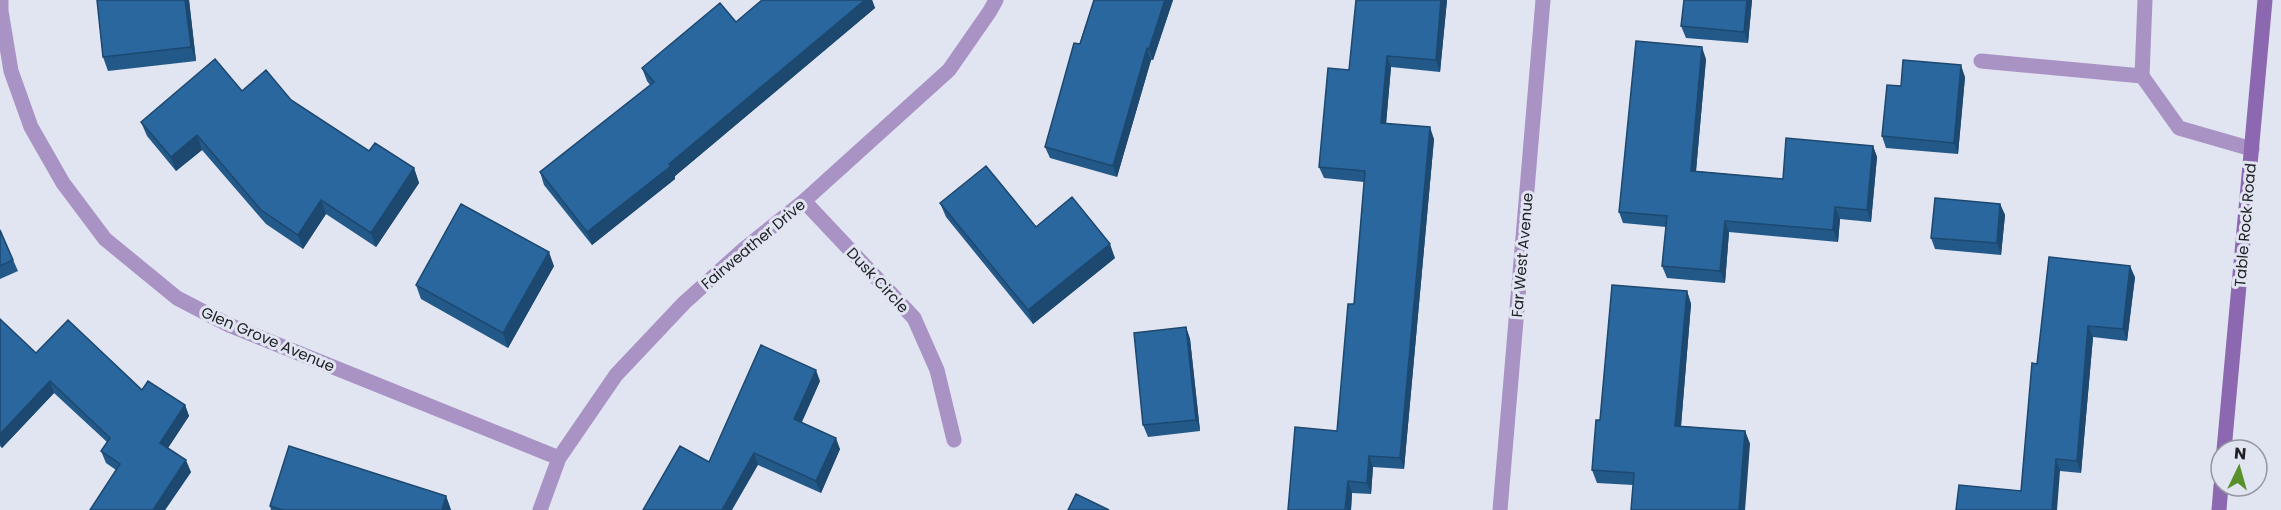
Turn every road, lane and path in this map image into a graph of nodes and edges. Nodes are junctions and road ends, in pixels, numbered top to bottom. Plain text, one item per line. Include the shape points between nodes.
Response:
1 (2, 0) edge
2 (996, 0) edge
3 (1543, 0) edge
4 (2145, 0) edge
5 (2265, 0) edge
6 (1981, 61) dead end
7 (2142, 76) junction
8 (2252, 149) junction
9 (804, 201) junction
10 (2225, 438) edge
11 (954, 440) dead end
12 (559, 458) junction
13 (540, 510) edge
14 (1500, 510) edge

1 - 12 street, Glen Grove Avenue via 11,71 31,127 52,164 105,239 168,291 229,325
2 - 9 street, Fairweather Drive via 949,70
3 - 14 street, Far West Avenue
4 - 7 street
5 - 8 main road, Table Rock Road
6 - 7 street
7 - 8 street via 2180,128
8 - 10 main road, Table Rock Road
9 - 11 street, Dusk Circle via 914,318 937,370
9 - 12 street, Fairweather Drive via 684,303 616,375
12 - 13 street, Fairweather Drive

